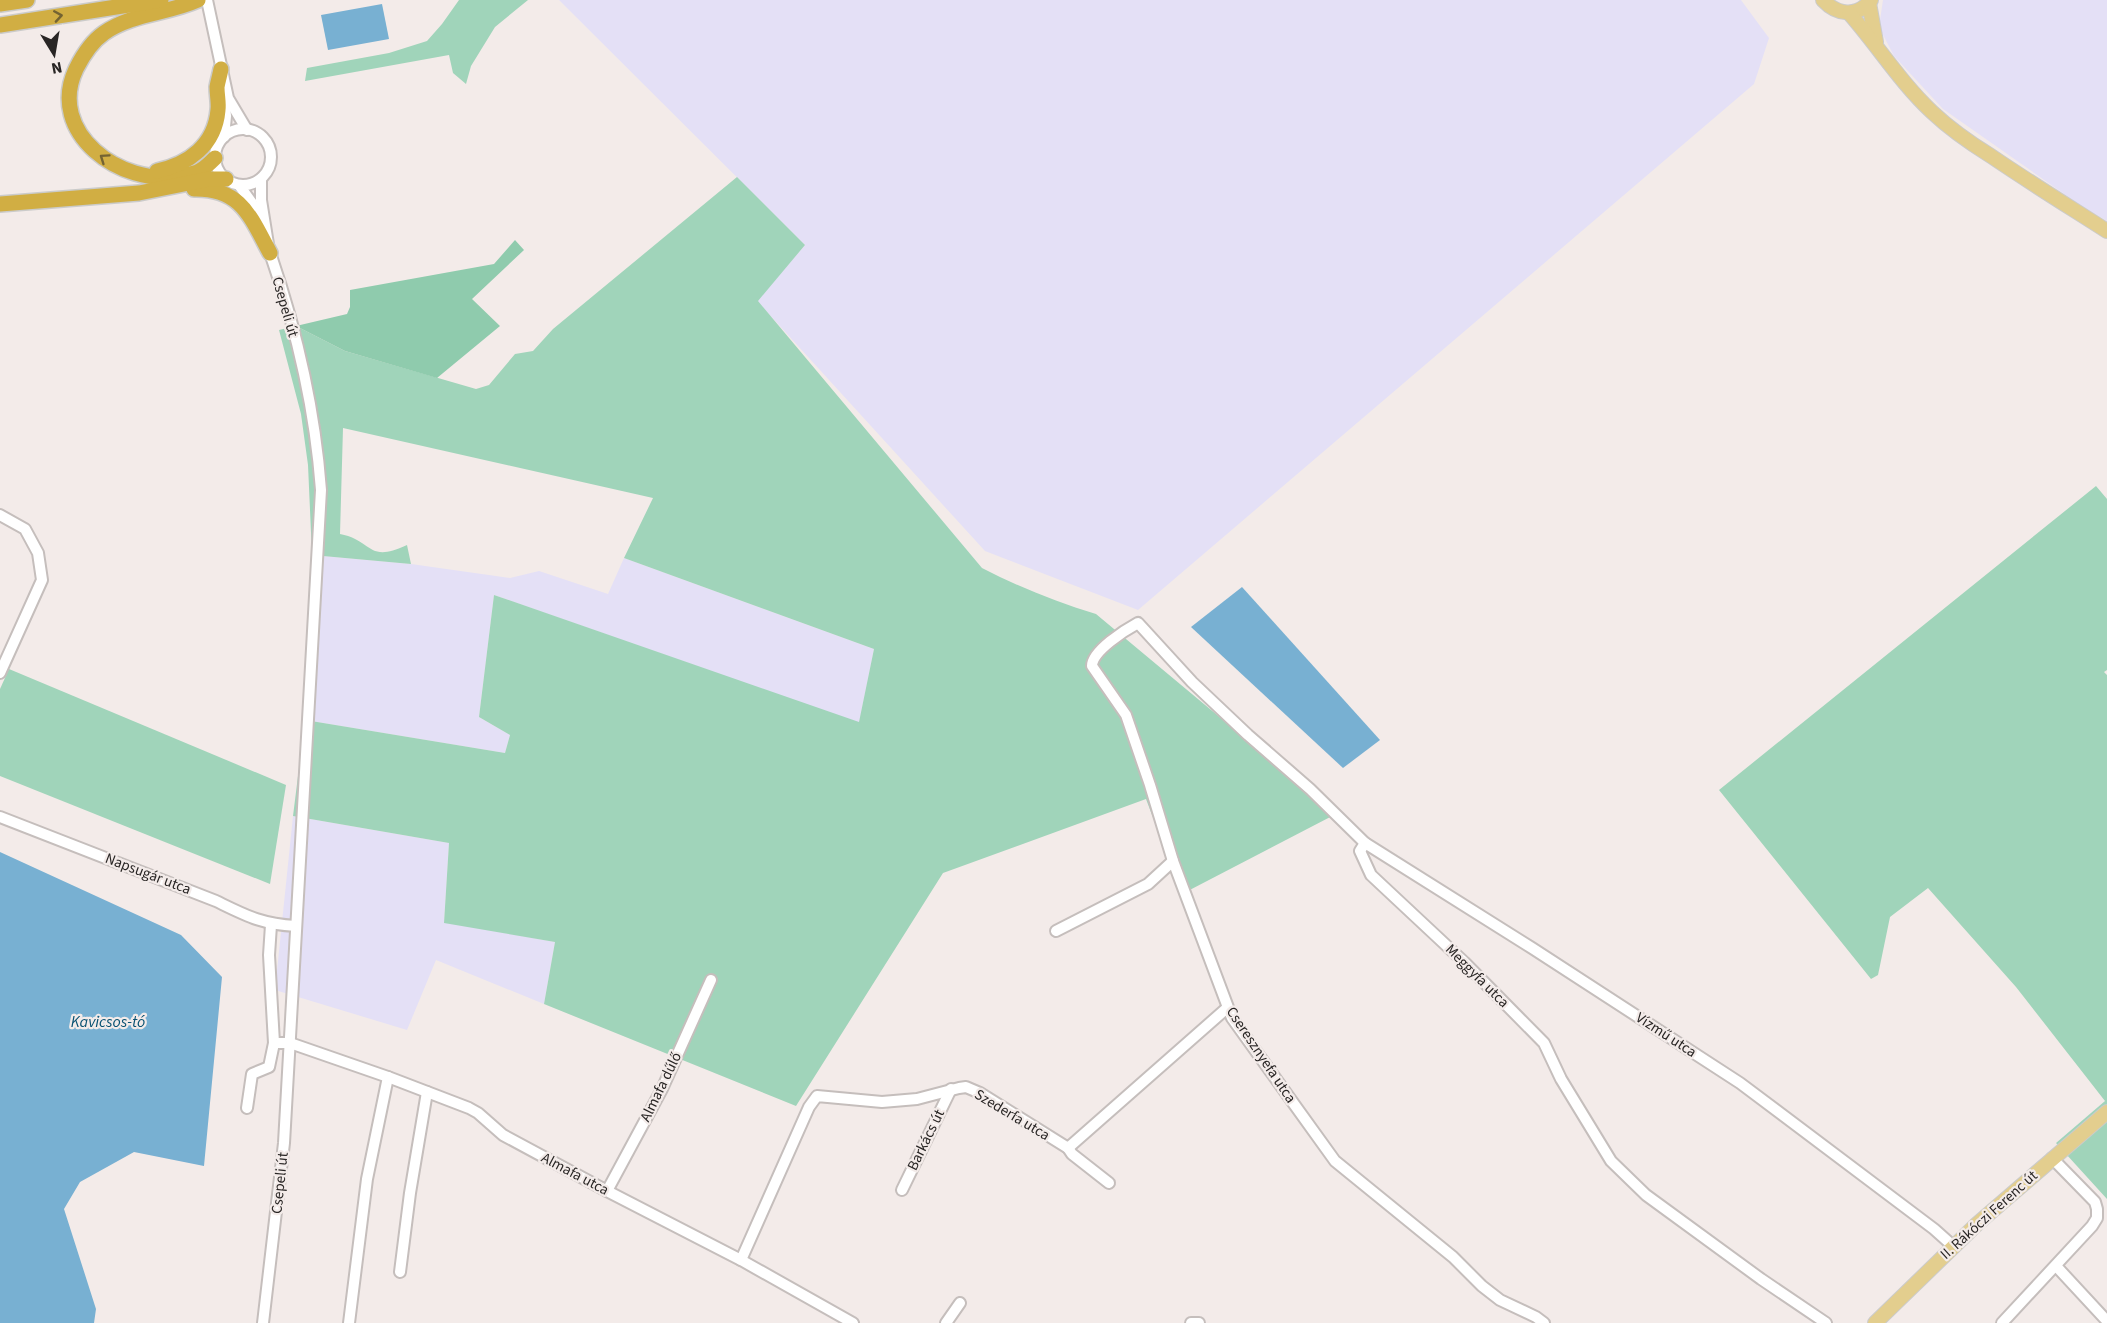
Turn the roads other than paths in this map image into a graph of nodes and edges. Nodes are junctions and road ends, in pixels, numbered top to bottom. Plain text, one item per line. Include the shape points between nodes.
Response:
1 (27, 0) edge
2 (161, 0) edge
3 (198, 0) edge
4 (207, 0) edge
5 (1823, 0) edge
6 (1870, 2) edge
7 (0, 4) edge
8 (1849, 13) junction
9 (0, 25) edge
10 (1876, 44) junction
11 (221, 69) junction
12 (247, 130) junction
13 (224, 137) junction
14 (215, 158) junction
15 (131, 171) junction
16 (261, 179) junction
17 (233, 182) junction
18 (161, 189) junction
19 (6, 203) edge
20 (2107, 231) edge
21 (270, 253) junction
22 (0, 515) edge
23 (0, 673) edge
24 (0, 817) edge
25 (1365, 843) junction
26 (1173, 861) junction
27 (271, 925) junction
28 (296, 926) junction
29 (1056, 931) dead end
30 (711, 980) dead end
31 (1227, 1008) junction
32 (274, 1042) junction
33 (290, 1043) junction
34 (388, 1077) junction
35 (951, 1089) junction
36 (427, 1092) junction
37 (247, 1108) dead end
38 (2107, 1112) edge
39 (1068, 1148) junction
40 (2052, 1158) junction
41 (1109, 1183) dead end
42 (902, 1190) dead end
43 (607, 1191) junction
44 (1953, 1246) junction
45 (741, 1260) junction
46 (2056, 1266) junction
47 (400, 1272) dead end
48 (960, 1303) dead end
49 (2107, 1321) edge
50 (263, 1323) edge
51 (349, 1323) edge
52 (853, 1323) edge
53 (946, 1323) edge
54 (1191, 1323) edge
55 (1199, 1323) edge
56 (1544, 1323) edge
57 (1826, 1323) edge
58 (1875, 1323) edge
59 (2002, 1323) edge

1 - 7 highway
9 -> 2 highway
15 -> 3 highway via 107,160 80,134 70,102 74,74 87,49 114,27
4 - 11 street
5 - 8 main road via 1830,8
6 - 8 main road
6 - 10 main road
8 - 10 main road
10 - 20 main road via 1911,91 1958,134
11 - 12 street via 233,108
11 - 13 street
11 - 15 highway via 215,124 201,151 171,168
12 - 13 street
12 - 16 street via 262,137 271,152 270,166
13 - 14 street
14 - 15 highway via 202,170 171,178 148,178
14 - 17 street via 220,174
16 - 17 street via 247,185
16 - 21 street, Csepeli út
17 - 18 highway via 209,179
17 - 21 street, Csepeli út via 252,203
18 - 19 highway
18 - 21 highway via 209,188 235,199
21 - 28 street, Csepeli út via 312,413 321,490
22 - 23 street via 25,529 38,553 42,580
24 - 27 street, Napsugár utca
25 - 26 street, Cseresznyefa utca via 1192,682 1138,623 1099,652 1091,663 1126,715
25 - 44 street, Vízmű utca via 1740,1083
25 - 57 street, Meggyfa utca via 1360,851 1371,874 1544,1043 1611,1161 1646,1195
26 - 29 street via 1148,884
26 - 31 street, Cseresznyefa utca
27 - 28 street, Napsugár utca
27 - 32 street
28 - 33 street, Csepeli út
30 - 43 street, Almafa dűlő via 662,1089
31 - 39 street
31 - 56 street, Cseresznyefa utca via 1335,1161 1500,1300
32 - 33 street, Almafa utca
32 - 37 street via 269,1067 252,1074
33 - 34 street, Almafa utca
33 - 50 street, Csepeli út via 281,1175
34 - 36 street, Almafa utca
34 - 51 street via 367,1179
35 - 39 street, Szederfa utca via 966,1087 980,1093
35 - 42 street, Barkács út
35 - 45 street, Szederfa utca via 900,1101 817,1096
36 - 43 street, Almafa utca via 478,1113 503,1135
36 - 47 street
38 - 40 main road, II. Rákóczi Ferenc út
39 - 41 street, Szederfa utca
40 - 44 main road, II. Rákóczi Ferenc út
40 - 46 street via 2095,1202 2097,1209 2092,1226
43 - 45 street, Almafa utca
44 - 58 main road, II. Rákóczi Ferenc út
45 - 52 street, Almafa utca
46 - 49 street
46 - 59 street
48 - 53 street
54 - 55 street

